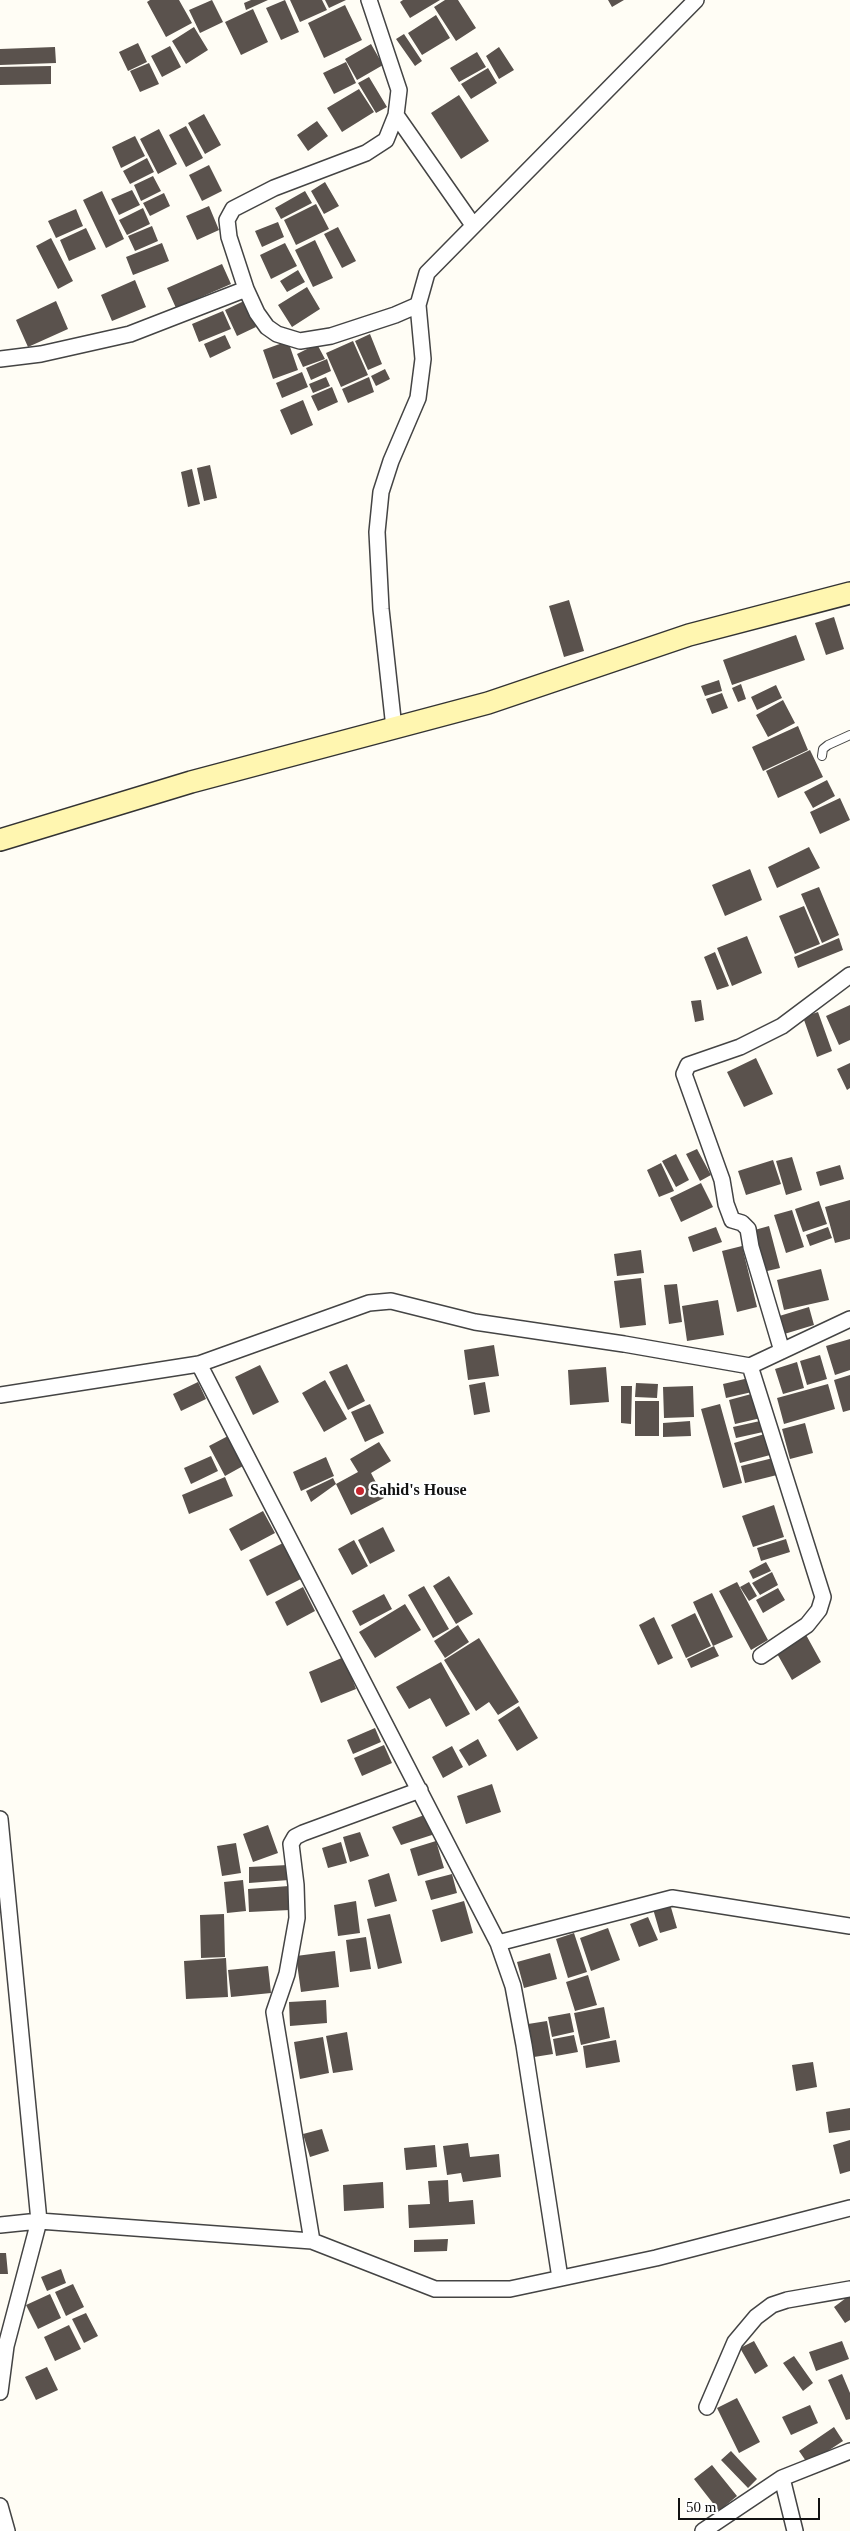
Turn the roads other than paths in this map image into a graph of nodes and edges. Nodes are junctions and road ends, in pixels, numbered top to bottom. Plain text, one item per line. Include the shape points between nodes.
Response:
1 (369, 0) edge
2 (696, 0) edge
3 (396, 115) junction
4 (473, 225) junction
5 (246, 289) junction
6 (418, 305) junction
7 (0, 359) edge
8 (850, 593) edge
9 (394, 728) junction
10 (850, 735) edge
11 (822, 756) dead end
12 (0, 840) edge
13 (850, 975) edge
14 (850, 1319) edge
15 (782, 1351) junction
16 (199, 1364) junction
17 (750, 1366) junction
18 (0, 1395) edge
19 (761, 1656) dead end
20 (420, 1790) junction
21 (0, 1818) edge
22 (850, 1926) edge
23 (498, 1943) junction
24 (850, 2208) edge
25 (39, 2221) junction
26 (0, 2224) edge
27 (312, 2241) junction
28 (560, 2278) junction
29 (850, 2289) edge
30 (0, 2392) edge
31 (706, 2407) dead end
32 (850, 2451) edge
33 (782, 2478) junction
34 (0, 2506) edge
35 (7, 2531) edge
36 (703, 2531) edge
37 (795, 2531) edge

1 - 3 street via 399,90
2 - 4 street
3 - 4 street
3 - 5 street via 386,140 366,153 274,188 233,209 227,220 229,237
4 - 6 street via 427,272
5 - 6 street via 267,327 277,334 300,341 331,336 395,316
5 - 7 street via 130,334 41,354
6 - 9 street via 423,360 418,398 381,492 377,532 381,609
8 - 9 street via 690,635 488,703
9 - 12 street via 191,782
10 - 11 lane via 828,745
13 - 15 street via 782,1026 740,1047 688,1065 684,1074 722,1180 732,1220 748,1229
14 - 15 street
15 - 17 street
16 - 17 street via 369,1303 391,1301 474,1322
16 - 18 street
16 - 20 street
17 - 19 street via 823,1597 819,1610 807,1625
20 - 23 street
20 - 27 street via 303,1833 291,1844 297,1918 287,1974 274,2012
21 - 25 street
22 - 23 street via 672,1898
23 - 28 street via 513,1986 521,2028
24 - 28 street via 656,2258
25 - 26 street
25 - 27 street
25 - 30 street via 6,2346
27 - 28 street via 435,2289 510,2288
29 - 31 street via 787,2300 772,2305 756,2317 735,2342
32 - 33 street
33 - 36 street
33 - 37 street
34 - 35 street

